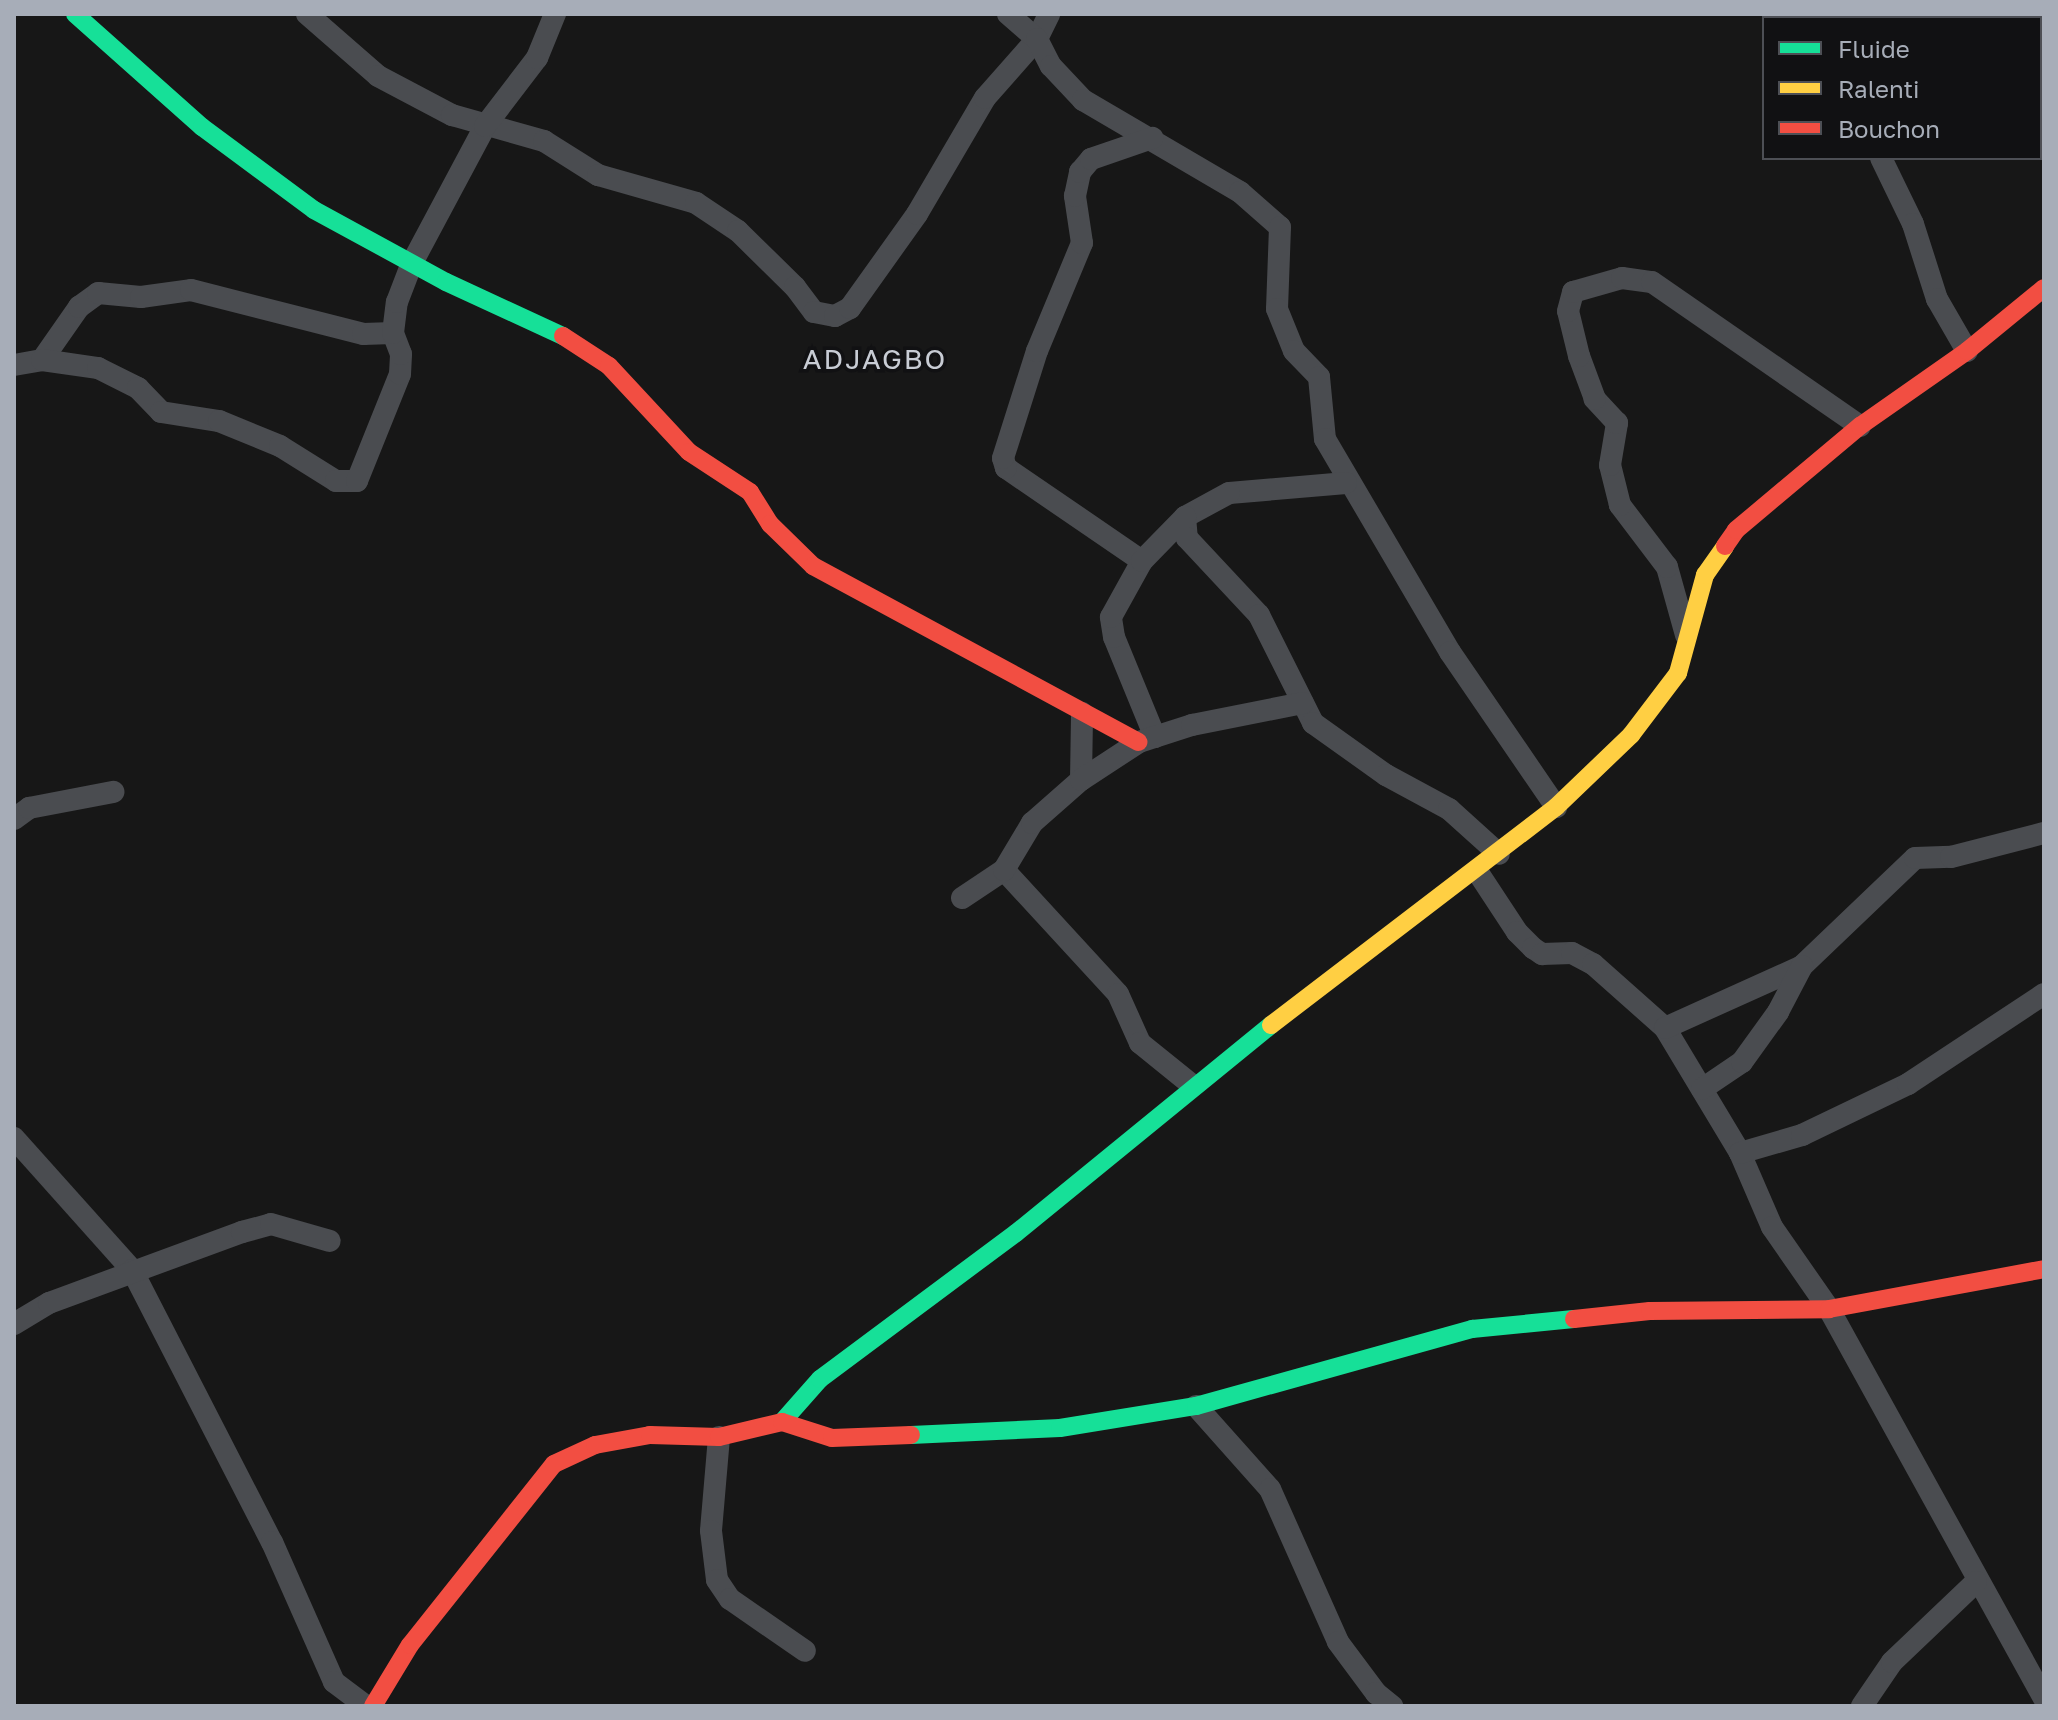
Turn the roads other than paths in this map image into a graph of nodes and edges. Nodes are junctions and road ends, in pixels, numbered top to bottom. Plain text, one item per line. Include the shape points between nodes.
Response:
1 (75, 14) edge
2 (307, 14) edge
3 (555, 14) edge
4 (1008, 14) edge
5 (1049, 14) edge
6 (1037, 39) junction
7 (485, 126) junction
8 (1152, 138) junction
9 (1882, 160) edge
10 (412, 263) junction
11 (2044, 288) edge
12 (393, 333) junction
13 (1967, 351) junction
14 (42, 360) junction
15 (14, 365) edge
16 (1860, 426) junction
17 (1346, 483) junction
18 (1185, 517) junction
19 (1142, 561) junction
20 (1687, 640) junction
21 (1303, 703) junction
22 (1082, 713) junction
23 (1147, 740) junction
24 (1081, 780) junction
25 (113, 792) dead end
26 (1556, 807) junction
27 (14, 819) edge
28 (2044, 833) edge
29 (1499, 854) junction
30 (1004, 870) junction
31 (1477, 871) junction
32 (962, 898) dead end
33 (1802, 966) junction
34 (2044, 994) edge
35 (1665, 1028) junction
36 (1192, 1085) junction
37 (1702, 1089) junction
38 (14, 1138) edge
39 (1740, 1153) junction
40 (330, 1241) dead end
41 (2044, 1269) edge
42 (132, 1270) junction
43 (1829, 1309) junction
44 (14, 1324) edge
45 (1196, 1406) junction
46 (782, 1422) junction
47 (719, 1437) junction
48 (1976, 1582) junction
49 (805, 1651) dead end
50 (2044, 1698) edge
51 (366, 1706) edge
52 (373, 1706) edge
53 (1392, 1706) edge
54 (1862, 1706) edge

1 - 10 street via 202,127 314,210
2 - 7 street via 378,76 452,115
3 - 7 street via 537,58
4 - 6 street
5 - 6 street
6 - 7 street via 985,98 917,214 850,308 835,316 814,312 738,231 696,203 598,175 544,141
6 - 8 street via 1051,66 1083,100
7 - 10 street
8 - 17 street via 1240,192 1280,227 1277,309 1294,351 1319,377 1325,439
8 - 19 street via 1091,159 1080,172 1075,196 1082,243 1037,351 1003,458 1006,468
9 - 13 street via 1913,224 1937,299
10 - 12 street via 397,302
10 - 22 street via 582,345 609,366 689,452 750,492 770,524 813,566
11 - 13 street
12 - 14 street via 363,334 191,290 141,297 98,293 79,307
12 - 14 street via 401,354 400,374 357,481 336,481 280,446 219,421 161,412 138,388 98,368
13 - 16 street
14 - 15 street
16 - 20 street via 1736,530 1705,575
16 - 20 street via 1652,282 1622,278 1573,292 1568,311 1579,356 1595,399 1617,423 1610,465 1620,505 1667,567
17 - 18 street via 1229,493
17 - 26 street via 1450,652
18 - 19 street
18 - 21 street via 1187,538 1259,615
19 - 23 street via 1111,617
20 - 26 street via 1678,673 1631,735
21 - 23 street
21 - 29 street via 1326,736 1449,809
22 - 23 street
22 - 24 street
23 - 24 street
24 - 30 street via 1032,823
25 - 27 street via 29,808
26 - 29 street
28 - 33 street via 1951,857 1915,858
29 - 31 street
30 - 32 street
30 - 36 street via 1118,994 1140,1043
31 - 35 street via 1533,948 1542,954 1572,953 1593,964
31 - 36 street
33 - 35 street
33 - 37 street via 1778,1012 1742,1062
34 - 39 street via 1908,1084 1802,1135
35 - 37 street
36 - 46 street via 1016,1233 820,1379
37 - 39 street
38 - 42 street
39 - 43 street via 1772,1227
40 - 42 street via 271,1224
41 - 43 street
42 - 44 street via 49,1303
42 - 51 street via 272,1542 334,1682
43 - 45 street via 1650,1311 1472,1329
43 - 48 street
45 - 46 street via 1060,1428 832,1438
45 - 53 street via 1270,1489 1338,1642
46 - 47 street
47 - 49 street via 711,1531 717,1580 737,1606
47 - 52 street via 636,1438 595,1445 554,1464 410,1645
48 - 50 street
48 - 54 street via 1892,1662

